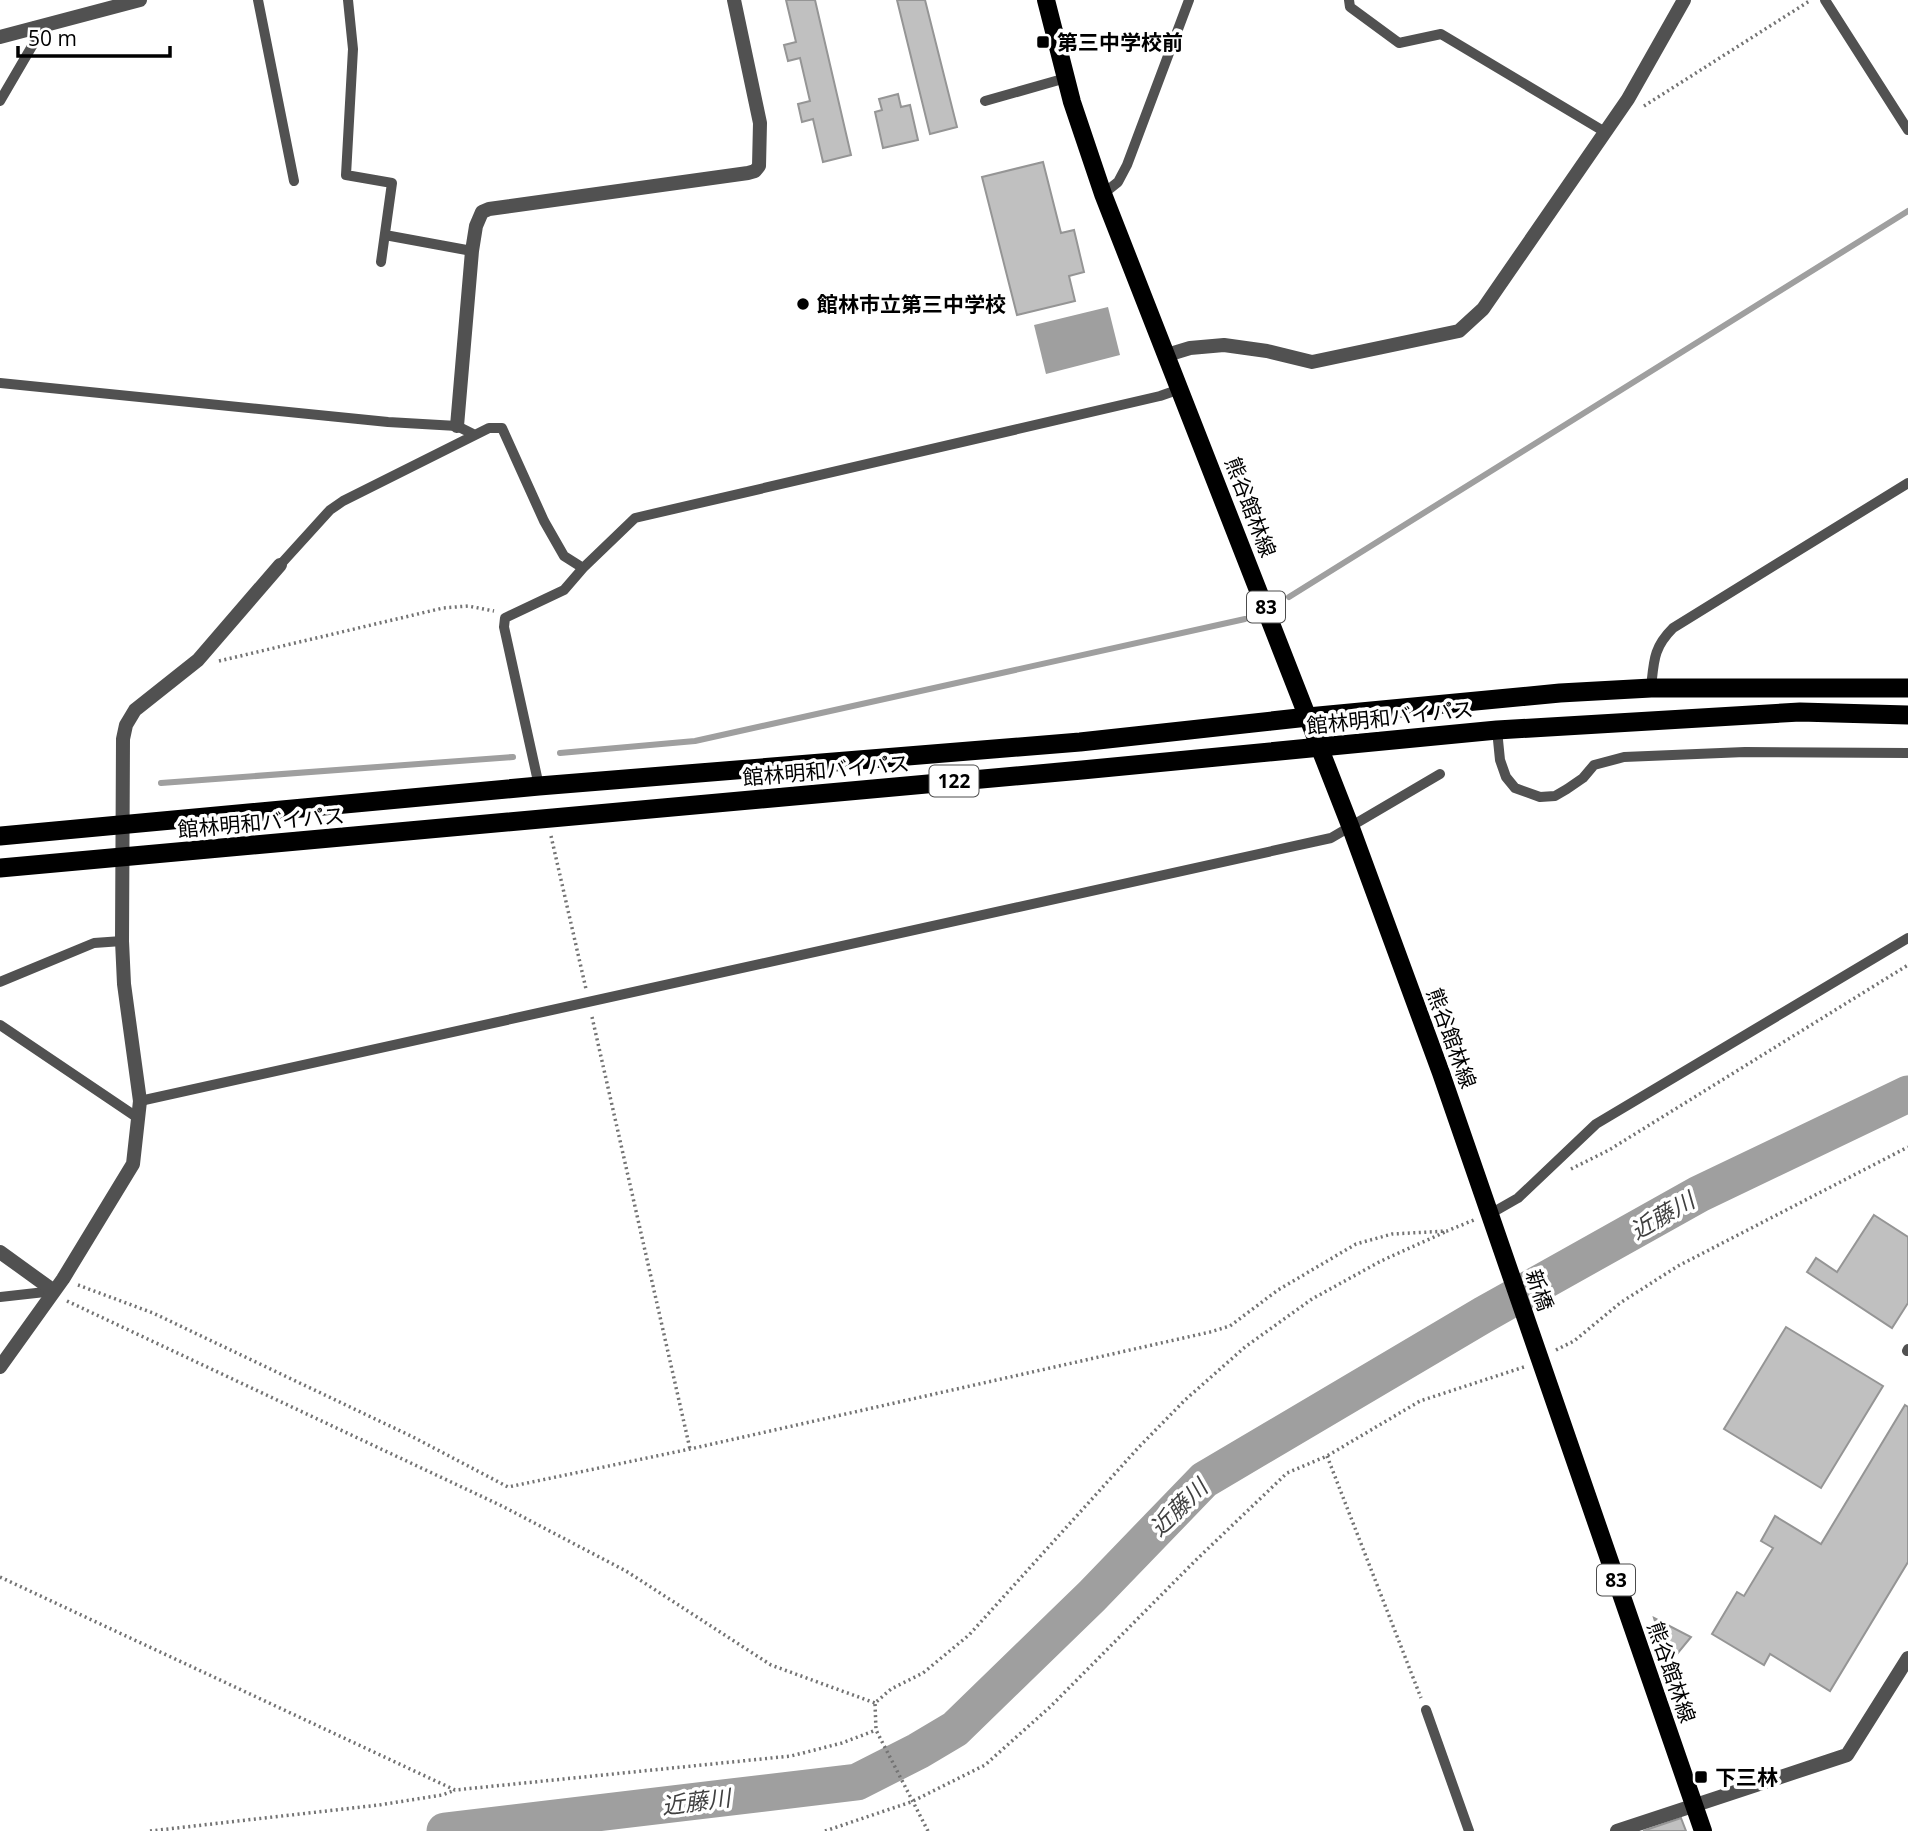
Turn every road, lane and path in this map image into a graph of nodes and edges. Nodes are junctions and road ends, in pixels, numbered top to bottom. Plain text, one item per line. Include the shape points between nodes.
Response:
1 (140, 0) edge
2 (258, 0) edge
3 (348, 0) edge
4 (734, 0) edge
5 (1046, 0) edge
6 (1189, 0) edge
7 (1349, 0) edge
8 (1684, 0) edge
9 (1811, 0) edge
10 (1825, 0) edge
11 (35, 26) junction
12 (0, 37) edge
13 (1066, 78) junction
14 (0, 101) edge
15 (985, 101) dead end
16 (1622, 107) junction
17 (1908, 130) edge
18 (1605, 132) junction
19 (294, 181) dead end
20 (1103, 194) junction
21 (385, 235) junction
22 (472, 251) junction
23 (381, 262) dead end
24 (1167, 355) junction
25 (0, 383) edge
26 (1180, 389) junction
27 (457, 426) junction
28 (473, 434) junction
29 (1908, 484) edge
30 (280, 565) joint
31 (583, 568) junction
32 (505, 618) junction
33 (198, 660) junction
34 (1651, 688) junction
35 (1908, 688) edge
36 (1908, 715) edge
37 (1308, 717) junction
38 (1497, 730) junction
39 (1320, 747) junction
40 (1908, 753) edge
41 (1440, 774) dead end
42 (539, 786) junction
43 (547, 817) junction
44 (124, 825) junction
45 (1351, 828) junction
46 (0, 836) edge
47 (122, 858) junction
48 (0, 868) edge
49 (1908, 939) edge
50 (122, 941) junction
51 (1908, 965) edge
52 (0, 982) edge
53 (589, 1003) junction
54 (0, 1025) edge
55 (140, 1101) junction
56 (138, 1118) junction
57 (1908, 1147) edge
58 (1534, 1183) junction
59 (1490, 1214) junction
60 (1447, 1231) junction
61 (0, 1252) edge
62 (1507, 1265) joint
63 (59, 1285) junction
64 (0, 1297) edge
65 (1530, 1330) joint
66 (1539, 1358) junction
67 (0, 1367) edge
68 (690, 1449) junction
69 (1327, 1456) junction
70 (0, 1577) edge
71 (1908, 1658) edge
72 (875, 1703) junction
73 (1426, 1710) joint
74 (876, 1730) junction
75 (455, 1790) junction
76 (911, 1802) junction
77 (1693, 1804) junction
78 (150, 1831) edge
79 (825, 1831) edge
80 (928, 1831) edge
81 (1469, 1831) edge
82 (1617, 1831) edge
83 (1703, 1831) edge

1 - 11 street
2 - 19 lane
3 - 21 lane via 354,49 346,175 392,183
4 - 22 street via 760,123 761,160 755,171 489,209 479,217
5 - 13 main road, 熊谷館林線 / 83
6 - 20 lane via 1127,165 1118,182
7 - 18 lane via 1350,7 1399,43 1441,34
8 - 16 street
9 - 16 path via 1643,107
10 - 17 lane
11 - 12 street
11 - 14 lane via 35,41
13 - 15 lane
13 - 20 main road, 熊谷館林線 / 83
16 - 18 street
18 - 24 street via 1483,309 1459,331 1312,362 1233,345
20 - 24 main road, 熊谷館林線 / 83
21 - 22 lane
21 - 23 lane
22 - 27 street
24 - 26 main road, 熊谷館林線 / 83
25 - 27 lane
26 - 31 lane via 645,514 626,525
26 - 37 main road, 熊谷館林線 / 83
27 - 28 lane
28 - 30 lane via 343,501
28 - 31 lane via 502,428 564,556
29 - 34 lane via 1673,628 1655,653
30 - 33 street
31 - 32 lane via 564,590
32 - 33 path via 484,608 443,608 227,661
32 - 42 lane
33 - 44 street via 135,710 126,725
34 - 35 highway, 館林明和バイパス / 122
34 - 37 highway, 館林明和バイパス / 122
36 - 38 highway, 館林明和バイパス / 122 via 1800,712
37 - 39 main road, 熊谷館林線 / 83
37 - 42 highway, 館林明和バイパス / 122 via 1080,742
38 - 39 highway, 館林明和バイパス / 122
38 - 40 lane via 1506,777 1515,788 1540,797 1567,789 1594,765 1624,757
39 - 43 highway, 館林明和バイパス / 122
39 - 45 main road, 熊谷館林線 / 83
41 - 45 lane
42 - 44 highway, 館林明和バイパス / 122
43 - 47 highway, 館林明和バイパス / 122
43 - 53 path
44 - 46 highway, 館林明和バイパス / 122
44 - 47 street
45 - 53 lane via 1314,842
45 - 59 main road, 熊谷館林線 / 83
47 - 48 highway, 館林明和バイパス / 122
47 - 50 street
49 - 58 lane via 1596,1124
50 - 52 lane via 94,943
50 - 55 street
51 - 58 path via 1609,1150
53 - 55 lane
53 - 68 path
54 - 56 lane
55 - 56 street
56 - 63 street via 133,1164
57 - 66 path via 1678,1266 1620,1303 1574,1341
58 - 59 lane
59 - 60 path
59 - 62 main road, 熊谷館林線 / 83
60 - 68 path via 1392,1234 1356,1244 1278,1290 1230,1326 1210,1332
60 - 72 path via 1312,1298 1245,1347 1138,1448 969,1635 923,1673
61 - 63 street
62 - 65 main road, 新橋 / 83
63 - 64 lane
63 - 67 street
63 - 68 path via 153,1313 508,1487
63 - 72 path via 69,1302 502,1506 626,1571 771,1665
65 - 66 main road, 熊谷館林線 / 83
66 - 69 path via 1520,1369 1420,1401
66 - 77 main road, 熊谷館林線 / 83
69 - 73 path
69 - 76 path via 1287,1473 985,1765
70 - 75 path
71 - 77 street via 1847,1755
72 - 74 path
73 - 81 lane
74 - 75 path via 791,1756
74 - 76 path
75 - 78 path via 379,1805
76 - 79 path
76 - 80 path
77 - 82 street
77 - 83 main road, 熊谷館林線 / 83

